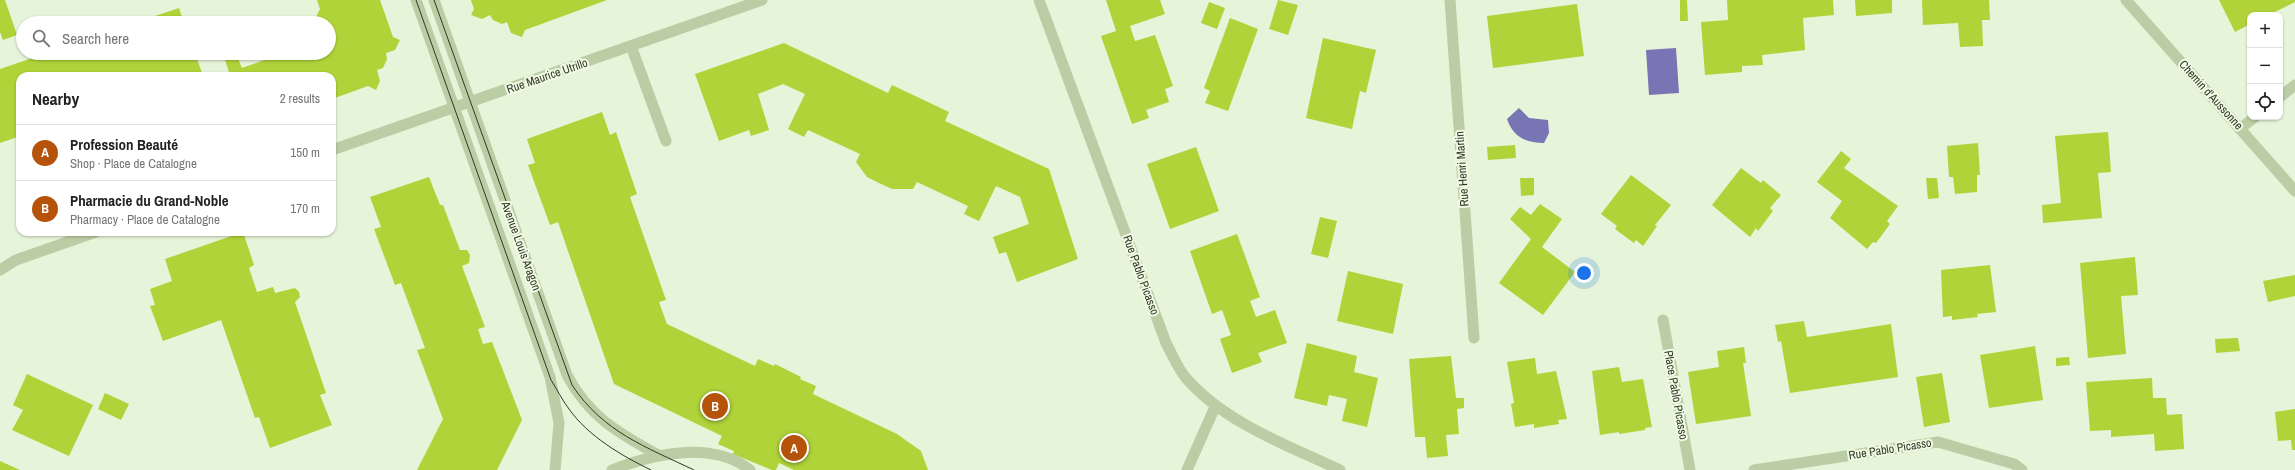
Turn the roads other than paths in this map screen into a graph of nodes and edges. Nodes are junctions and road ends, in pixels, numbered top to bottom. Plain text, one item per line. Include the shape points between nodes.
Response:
1 (416, 0) edge
2 (434, 0) edge
3 (762, 0) edge
4 (1039, 0) edge
5 (1450, 0) edge
6 (2126, 0) edge
7 (631, 46) junction
8 (2295, 85) edge
9 (2283, 95) edge
10 (470, 103) junction
11 (454, 108) junction
12 (2251, 120) edge
13 (2241, 128) junction
14 (666, 141) dead end
15 (336, 149) edge
16 (2295, 191) edge
17 (85, 236) edge
18 (0, 270) edge
19 (1663, 320) dead end
20 (1474, 338) dead end
21 (1215, 407) junction
22 (658, 455) junction
23 (555, 470) edge
24 (612, 470) edge
25 (750, 470) edge
26 (1187, 470) edge
27 (1340, 470) edge
28 (1690, 470) edge
29 (1754, 470) edge
30 (2022, 470) edge

1 - 11 street, Avenue Louis Aragon
2 - 10 street, Avenue Louis Aragon
3 - 7 street, Rue Maurice Utrillo
4 - 21 street, Rue Pablo Picasso via 1166,343 1185,377
5 - 20 street, Rue Henri Martin
6 - 13 street, Chemin d'Aussonne
7 - 10 street, Rue Maurice Utrillo
7 - 14 street
8 - 9 street
10 - 11 street, Rue Maurice Utrillo
10 - 22 street, Avenue Louis Aragon via 572,385 604,423
11 - 15 street, Rue Maurice Utrillo
11 - 23 street, Avenue Louis Aragon via 550,377 559,423
12 - 13 street
13 - 16 street, Chemin d'Aussonne
17 - 18 street via 16,260
19 - 28 street, Place Pablo Picasso
21 - 26 street
21 - 27 street, Rue Pablo Picasso via 1272,438
22 - 24 street
22 - 25 street via 711,453 743,464
29 - 30 street, Rue Pablo Picasso via 1938,442 2014,464

